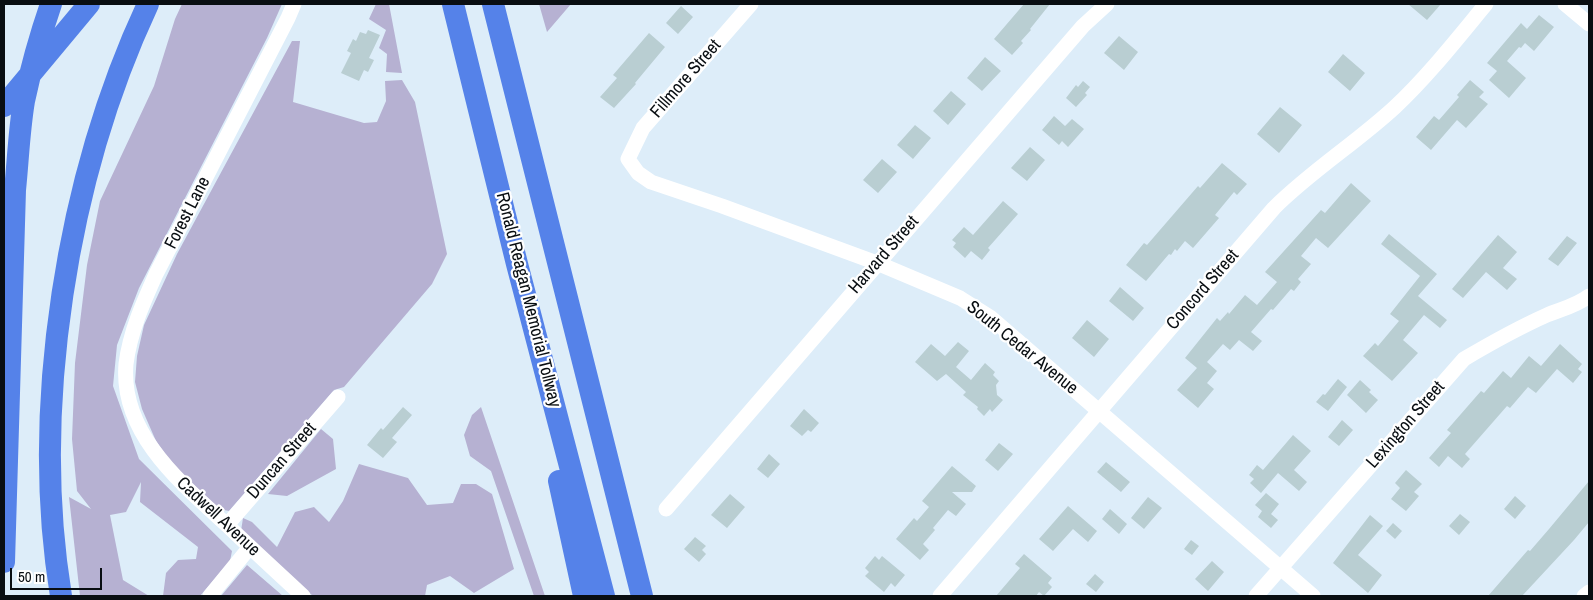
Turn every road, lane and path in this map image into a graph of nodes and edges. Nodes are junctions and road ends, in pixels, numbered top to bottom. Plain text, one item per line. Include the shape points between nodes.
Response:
1 (51, 4) edge
2 (88, 4) edge
3 (148, 4) edge
4 (294, 4) edge
5 (454, 4) edge
6 (493, 4) edge
7 (751, 4) edge
8 (1107, 4) edge
9 (1486, 4) edge
10 (1566, 4) edge
11 (1589, 24) edge
12 (4, 106) edge
13 (628, 159) joint
14 (877, 263) junction
15 (517, 264) junction
16 (1589, 296) edge
17 (338, 397) dead end
18 (1099, 410) junction
19 (142, 431) joint
20 (666, 509) dead end
21 (227, 525) junction
22 (250, 547) junction
23 (4, 562) edge
24 (1280, 568) junction
25 (1589, 592) edge
26 (61, 596) edge
27 (210, 596) edge
28 (303, 596) edge
29 (584, 596) edge
30 (604, 596) edge
31 (642, 596) edge
32 (940, 596) edge
33 (1256, 596) edge
34 (1313, 596) edge
35 (1584, 596) edge

1 - 23 highway via 24,102 15,190
2 - 12 highway
3 - 26 highway via 94,150 64,283 54,370 49,467
4 - 19 street, Forest Lane via 140,310 126,366 128,393
5 - 15 highway, Ronald Reagan Memorial Tollway
6 - 31 highway
7 - 13 street, Fillmore Street via 643,128
8 - 14 street, Harvard Street via 1083,26
9 - 18 street, Concord Street via 1396,106 1274,208
10 - 11 street
13 - 14 street, South Cedar Avenue via 638,174 651,182
14 - 18 street, South Cedar Avenue via 960,298 984,313
14 - 20 street, Harvard Street
15 - 29 highway
15 - 30 highway, Ronald Reagan Memorial Tollway
16 - 24 street, Lexington Street via 1574,306 1499,338 1464,360
17 - 21 street, Duncan Street
18 - 24 street, South Cedar Avenue
18 - 32 street, Concord Street
19 - 21 street, Cadwell Avenue via 156,456
21 - 22 street, Cadwell Avenue
22 - 27 street
22 - 28 street, Cadwell Avenue
24 - 33 street, Lexington Street
24 - 34 street, South Cedar Avenue
25 - 35 street

